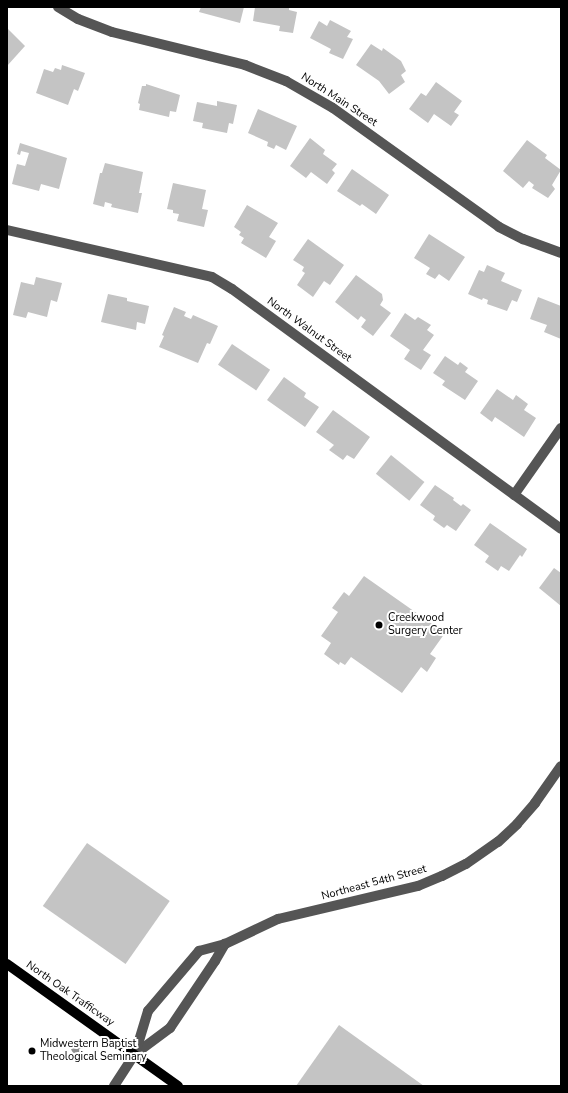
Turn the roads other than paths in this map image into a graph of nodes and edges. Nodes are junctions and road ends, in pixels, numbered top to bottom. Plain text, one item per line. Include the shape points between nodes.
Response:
1 (58, 7) edge
2 (7, 230) edge
3 (561, 253) edge
4 (561, 428) edge
5 (514, 495) junction
6 (561, 529) edge
7 (561, 766) edge
8 (225, 944) junction
9 (7, 964) edge
10 (135, 1054) junction
11 (114, 1086) edge
12 (178, 1086) edge

1 - 3 street, North Main Street via 78,19 112,32 245,65 286,81 333,108 499,227 523,240
2 - 5 street, North Walnut Street via 212,277
4 - 5 street
5 - 6 street, North Walnut Street
7 - 8 street, Northeast 54th Street via 517,824 498,842 461,867 418,886 278,919
8 - 10 street via 170,1028
8 - 10 street, Northeast 54th Street via 199,951 148,1011
9 - 10 main road, North Oak Trafficway
10 - 11 street
10 - 12 main road, North Oak Trafficway

